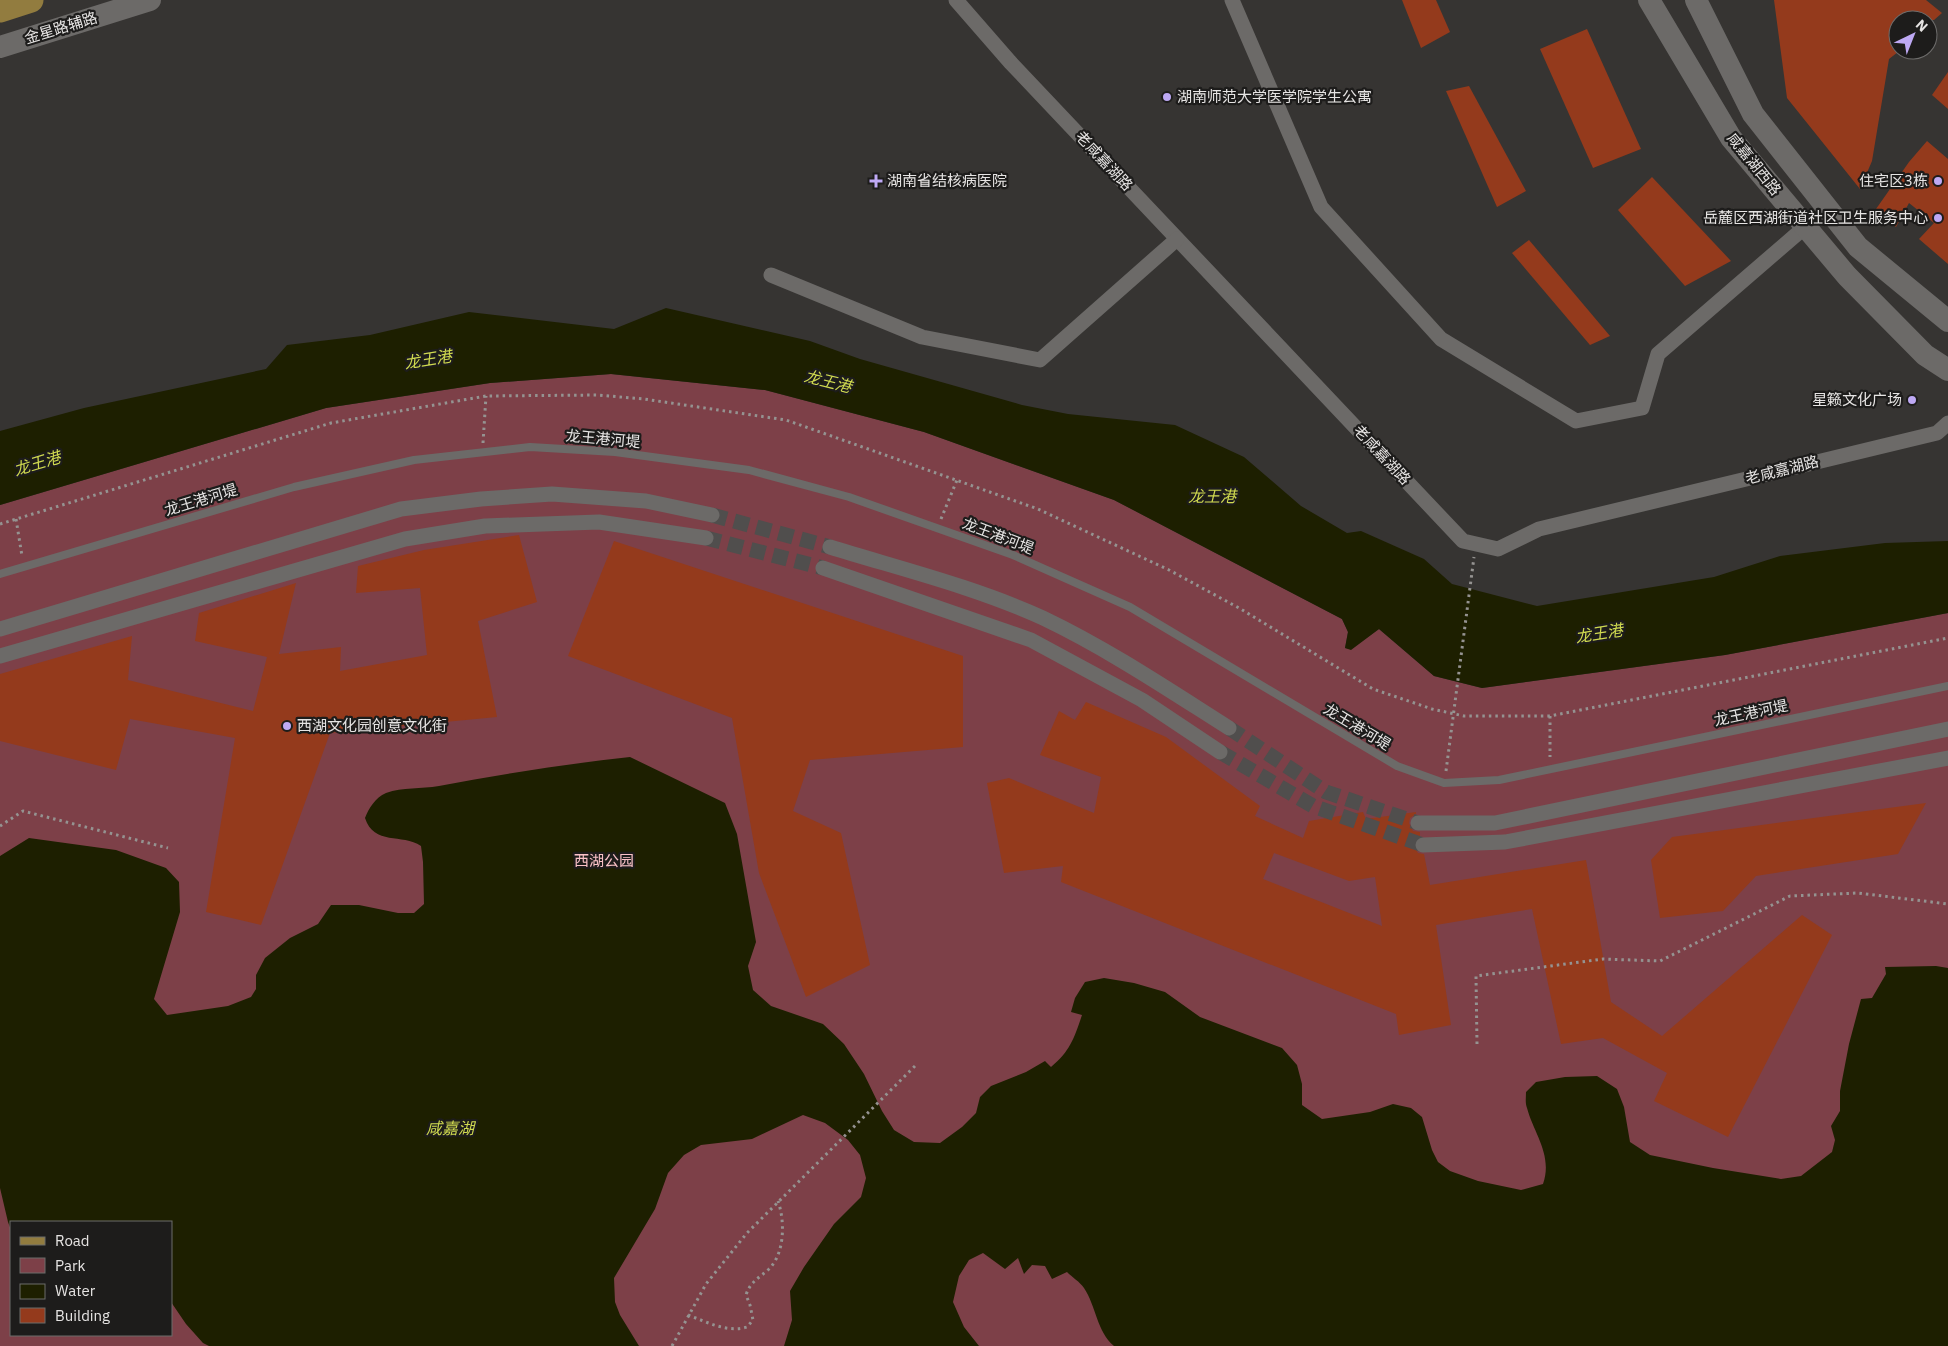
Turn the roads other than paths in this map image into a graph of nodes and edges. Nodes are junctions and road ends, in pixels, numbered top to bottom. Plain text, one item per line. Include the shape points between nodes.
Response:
1 (31, 0) edge
2 (150, 0) edge
3 (956, 0) edge
4 (1232, 0) edge
5 (1649, 0) edge
6 (1696, 0) edge
7 (0, 10) edge
8 (0, 47) edge
9 (1805, 227) junction
10 (1177, 239) junction
11 (771, 275) dead end
12 (1948, 321) edge
13 (1948, 370) edge
14 (1948, 423) edge
15 (712, 514) tunnel mouth
16 (706, 538) tunnel mouth
17 (830, 547) tunnel mouth
18 (823, 568) tunnel mouth
19 (0, 574) edge
20 (0, 629) edge
21 (0, 656) edge
22 (1948, 686) edge
23 (1229, 728) tunnel mouth
24 (1948, 729) edge
25 (1220, 752) tunnel mouth
26 (1948, 758) edge
27 (1418, 822) tunnel mouth
28 (1423, 846) tunnel mouth

1 - 7 main road
2 - 8 main road, 金星路辅路
3 - 10 street, 老咸嘉湖路
4 - 9 street via 1321,207 1441,339 1576,421 1642,408 1658,354
5 - 9 main road, 咸嘉湖西路 via 1731,138
6 - 12 main road, 咸嘉湖西路 via 1753,114 1858,247
9 - 13 main road, 咸嘉湖西路 via 1846,276 1925,355
10 - 11 street via 1040,360 922,337
10 - 14 street, 老咸嘉湖路 via 1463,541 1498,549 1539,529 1937,432
15 - 20 street via 646,501 552,494 482,498 401,509
16 - 21 street via 599,522 484,526 431,534
17 - 23 street via 978,592 1043,618 1118,657
18 - 25 street via 1031,640 1142,700
19 - 22 lane, 龙王港河堤 via 294,487 414,460 530,447 614,452 749,470 849,497 1013,555 1130,607 1397,766 1444,783 1499,780
24 - 27 street via 1495,823
26 - 28 street via 1505,842

